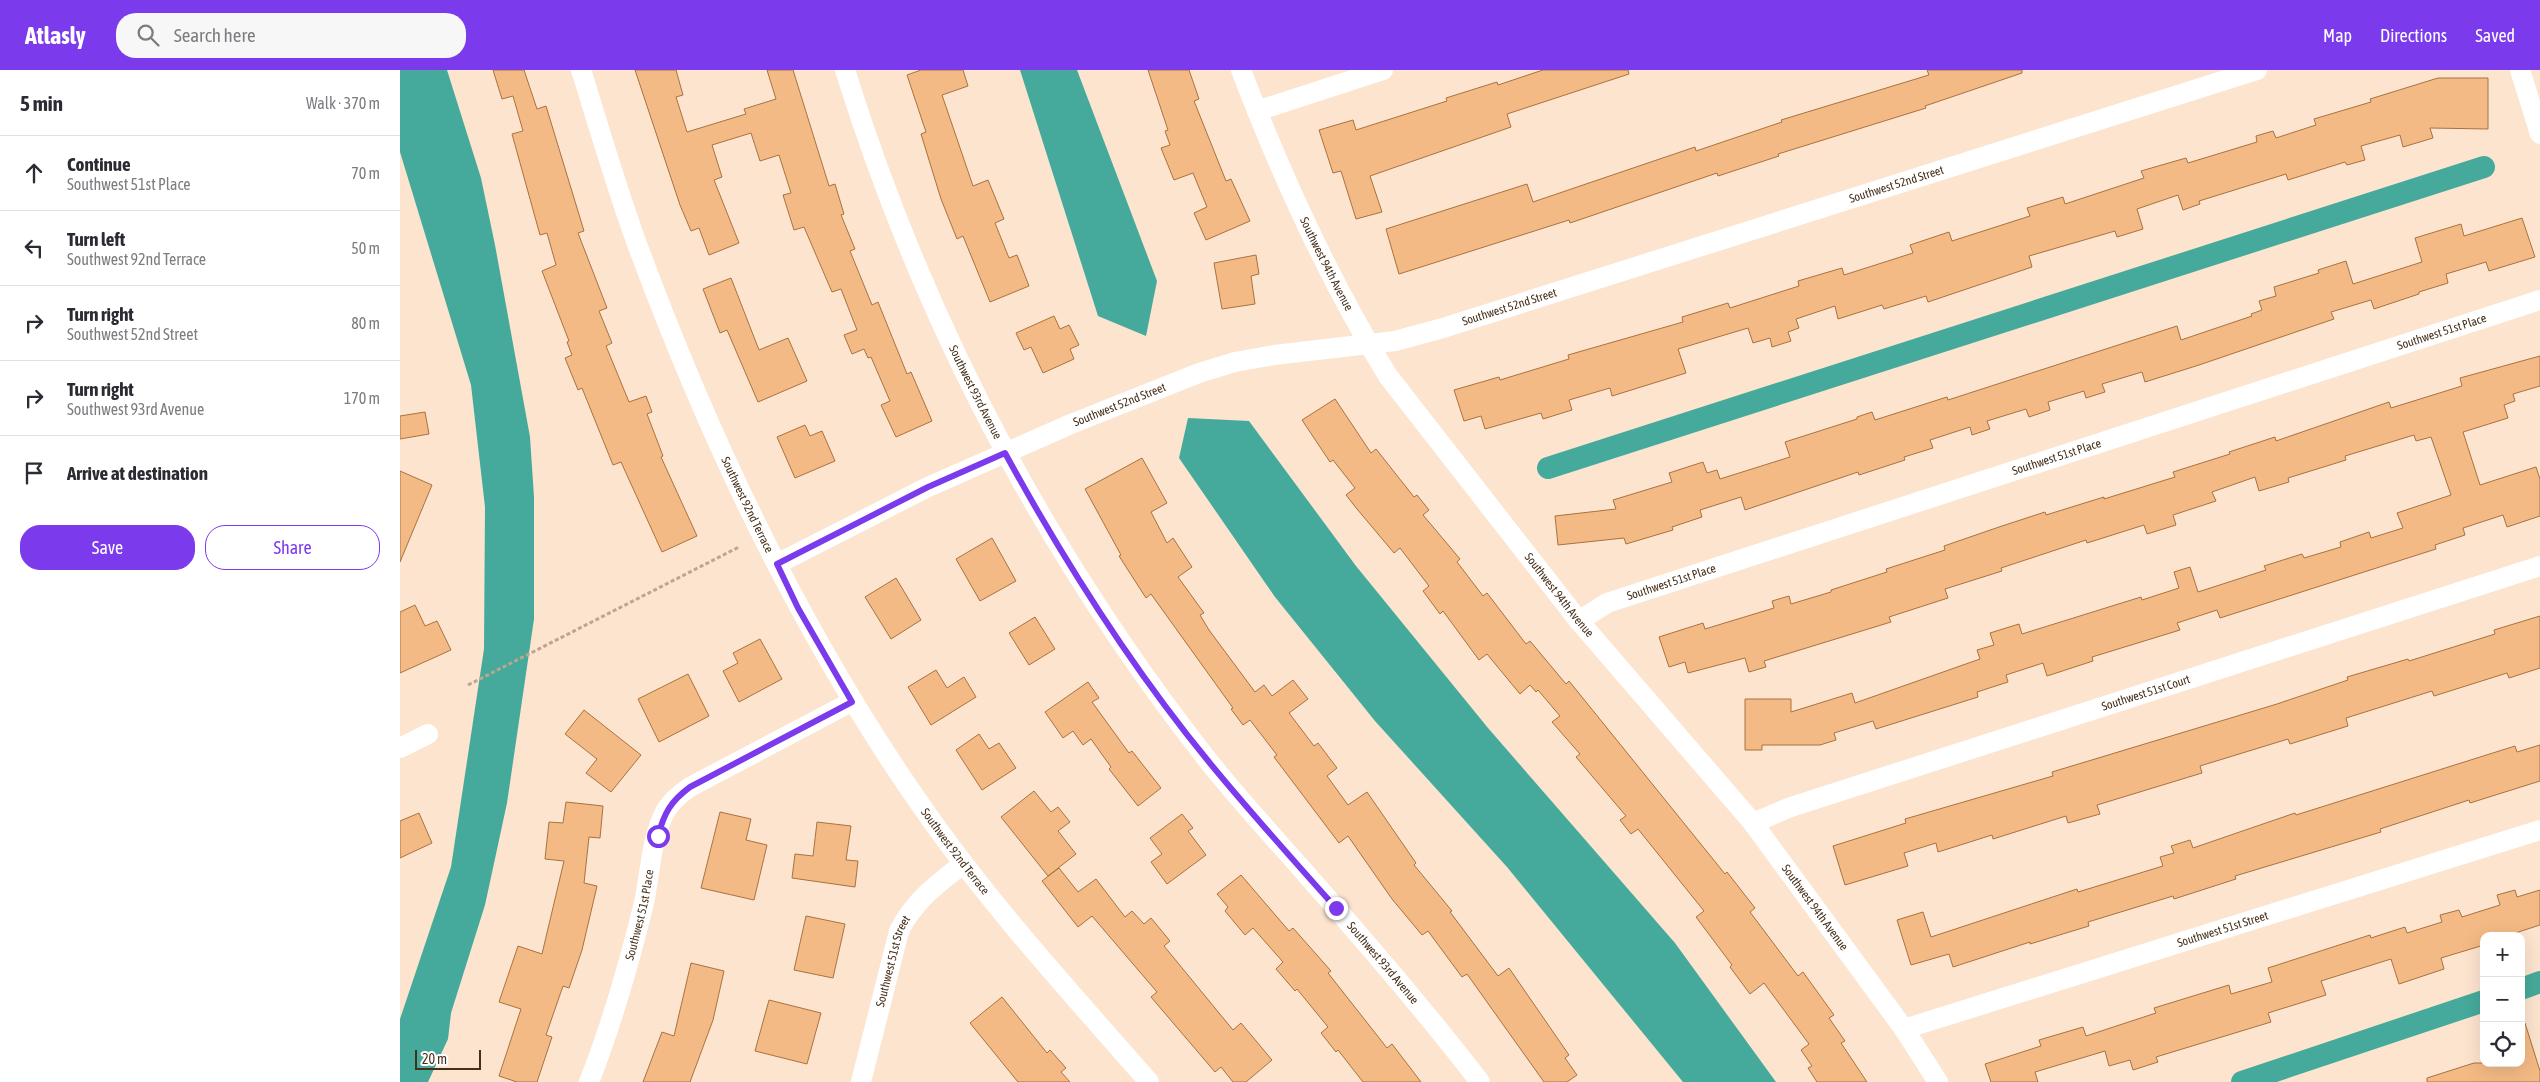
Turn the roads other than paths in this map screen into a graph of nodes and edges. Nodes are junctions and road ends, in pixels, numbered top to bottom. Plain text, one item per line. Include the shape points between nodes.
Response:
1 (581, 70) edge
2 (845, 70) edge
3 (1241, 70) edge
4 (1383, 70) edge
5 (2257, 70) edge
6 (2520, 70) edge
7 (1257, 111) junction
8 (2540, 134) edge
9 (2540, 300) edge
10 (1368, 345) junction
11 (1005, 453) junction
12 (777, 564) junction
13 (2540, 566) edge
14 (1579, 621) junction
15 (852, 702) junction
16 (428, 734) dead end
17 (400, 748) edge
18 (1753, 823) junction
19 (2540, 830) edge
20 (963, 864) junction
21 (1904, 1029) junction
22 (589, 1082) edge
23 (861, 1082) edge
24 (1148, 1082) edge
25 (1480, 1082) edge
26 (1938, 1082) edge

1 - 12 street, Southwest 92nd Terrace via 660,305 713,432
2 - 11 street, Southwest 93rd Avenue via 908,247
3 - 7 street, Southwest 94th Avenue
4 - 7 street
5 - 10 street, Southwest 52nd Street via 1552,295 1443,328
6 - 8 street
7 - 10 street, Southwest 94th Avenue via 1287,184
9 - 14 street, Southwest 51st Place via 1606,603
10 - 11 street, Southwest 52nd Street via 1235,362 1134,398
10 - 14 street, Southwest 94th Avenue via 1388,376
11 - 12 street, Southwest 52nd Street via 928,487
11 - 25 street, Southwest 93rd Avenue via 1081,581 1208,761 1399,982
12 - 15 street, Southwest 92nd Terrace via 798,608
13 - 18 street, Southwest 51st Court via 1791,807
14 - 18 street, Southwest 94th Avenue
15 - 20 street, Southwest 92nd Terrace
15 - 22 street, Southwest 51st Place via 690,787 669,804 658,836 632,954
16 - 17 street
18 - 21 street, Southwest 94th Avenue
19 - 21 street, Southwest 51st Street
20 - 23 street, Southwest 51st Street via 917,902 903,923
20 - 24 street, Southwest 92nd Terrace via 991,901
21 - 26 street, Southwest 94th Avenue

